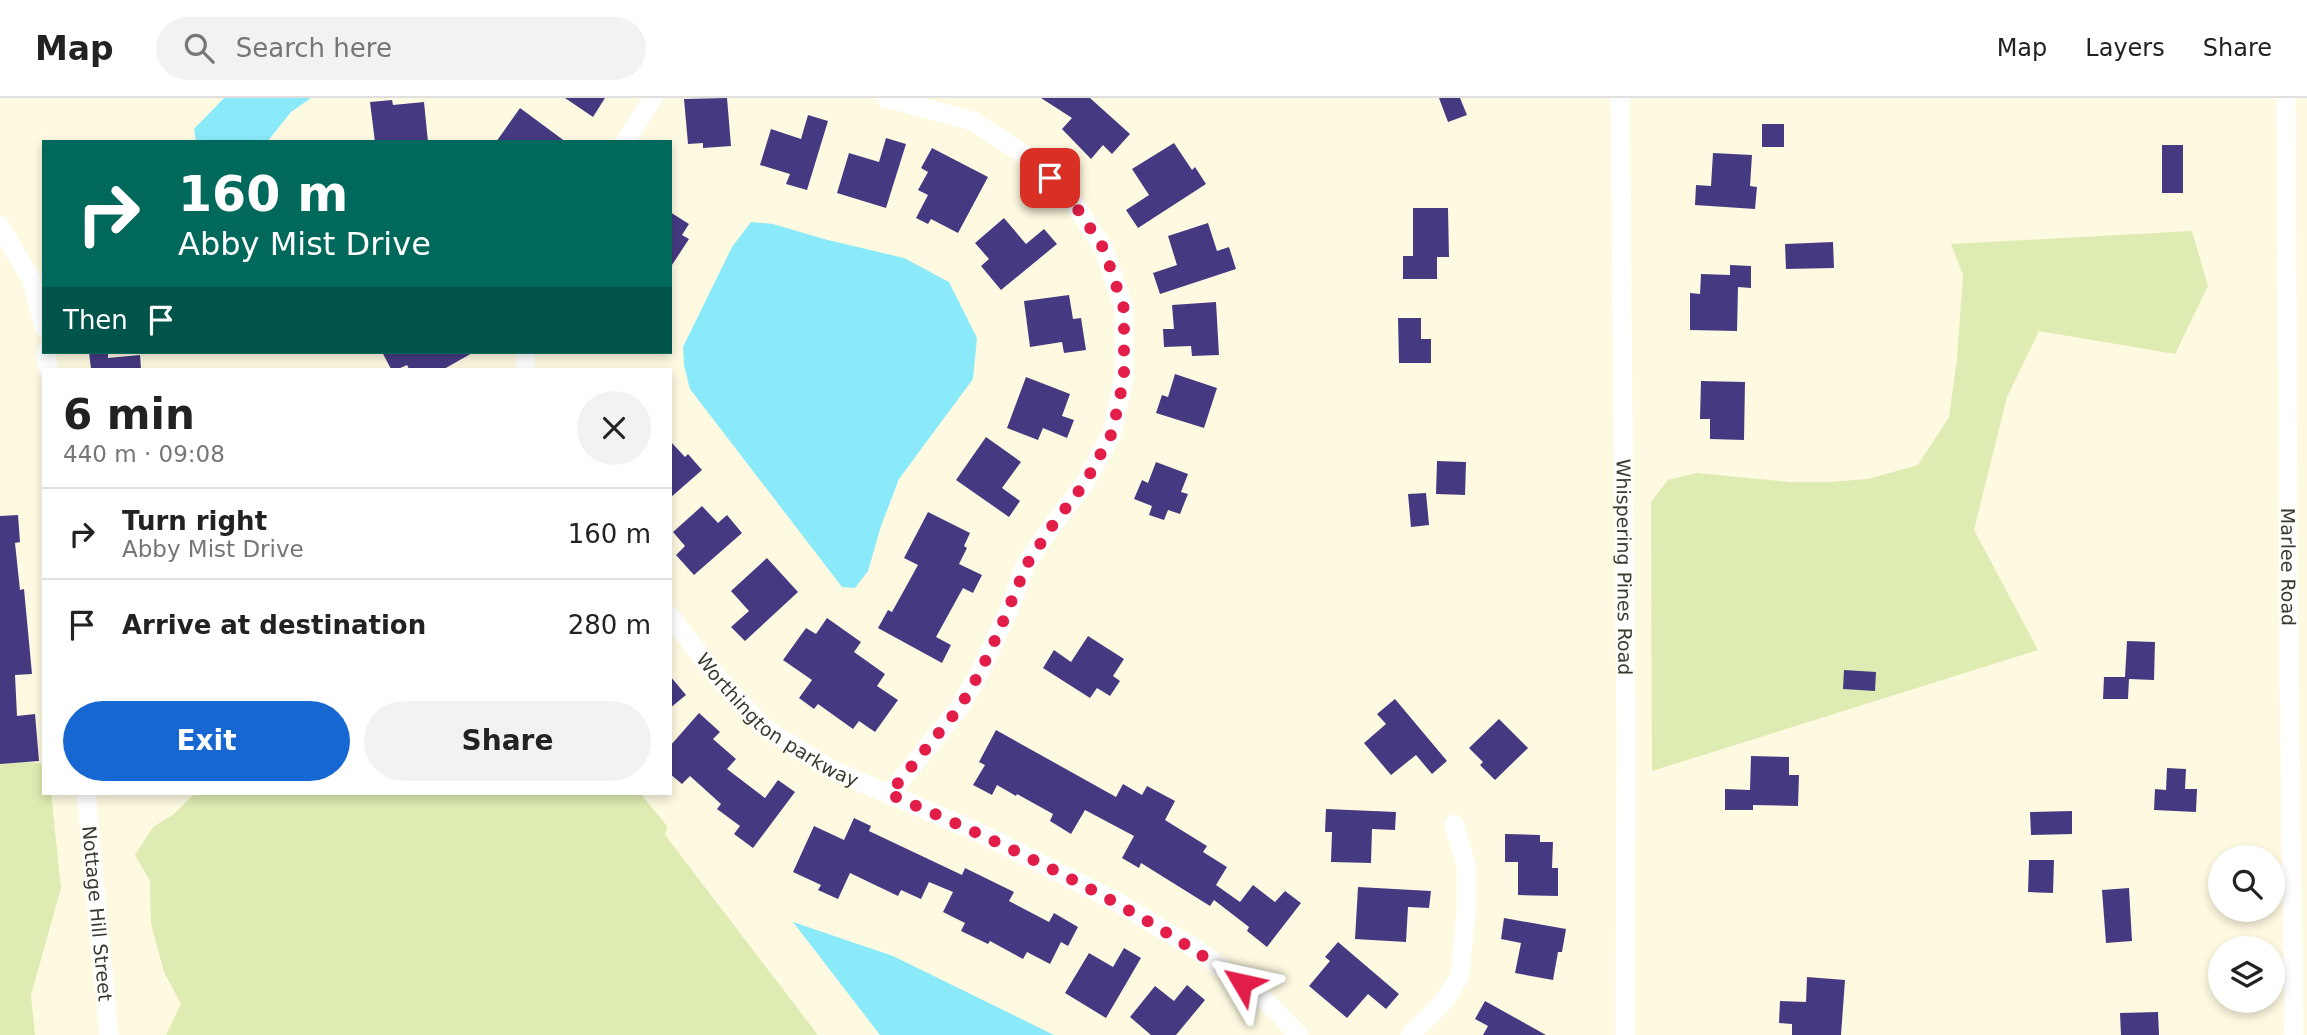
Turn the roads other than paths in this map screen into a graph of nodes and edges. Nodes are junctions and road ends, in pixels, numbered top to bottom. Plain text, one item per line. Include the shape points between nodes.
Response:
1 (653, 98) edge
2 (886, 98) edge
3 (1620, 98) edge
4 (2286, 98) edge
5 (626, 140) edge
6 (0, 226) edge
7 (42, 320) edge
8 (672, 619) edge
9 (889, 794) junction
10 (86, 795) edge
11 (1454, 824) dead end
12 (109, 1035) edge
13 (1299, 1035) edge
14 (1410, 1035) edge
15 (1625, 1035) edge
16 (2294, 1035) edge

1 - 5 street
2 - 9 street via 973,121 1031,159 1069,196 1104,249 1124,309 1124,378 1112,433 1085,483 1027,564 1001,628 960,707
3 - 15 street, Whispering Pines Road
4 - 16 street, Marlee Road
6 - 7 street via 31,279
8 - 9 street, Worthington parkway via 763,727 830,769
9 - 13 street, Worthington parkway via 982,834 1117,902 1198,950 1264,999
10 - 12 street, Nottage Hill Street
11 - 14 street via 1466,865 1460,975 1445,1000

